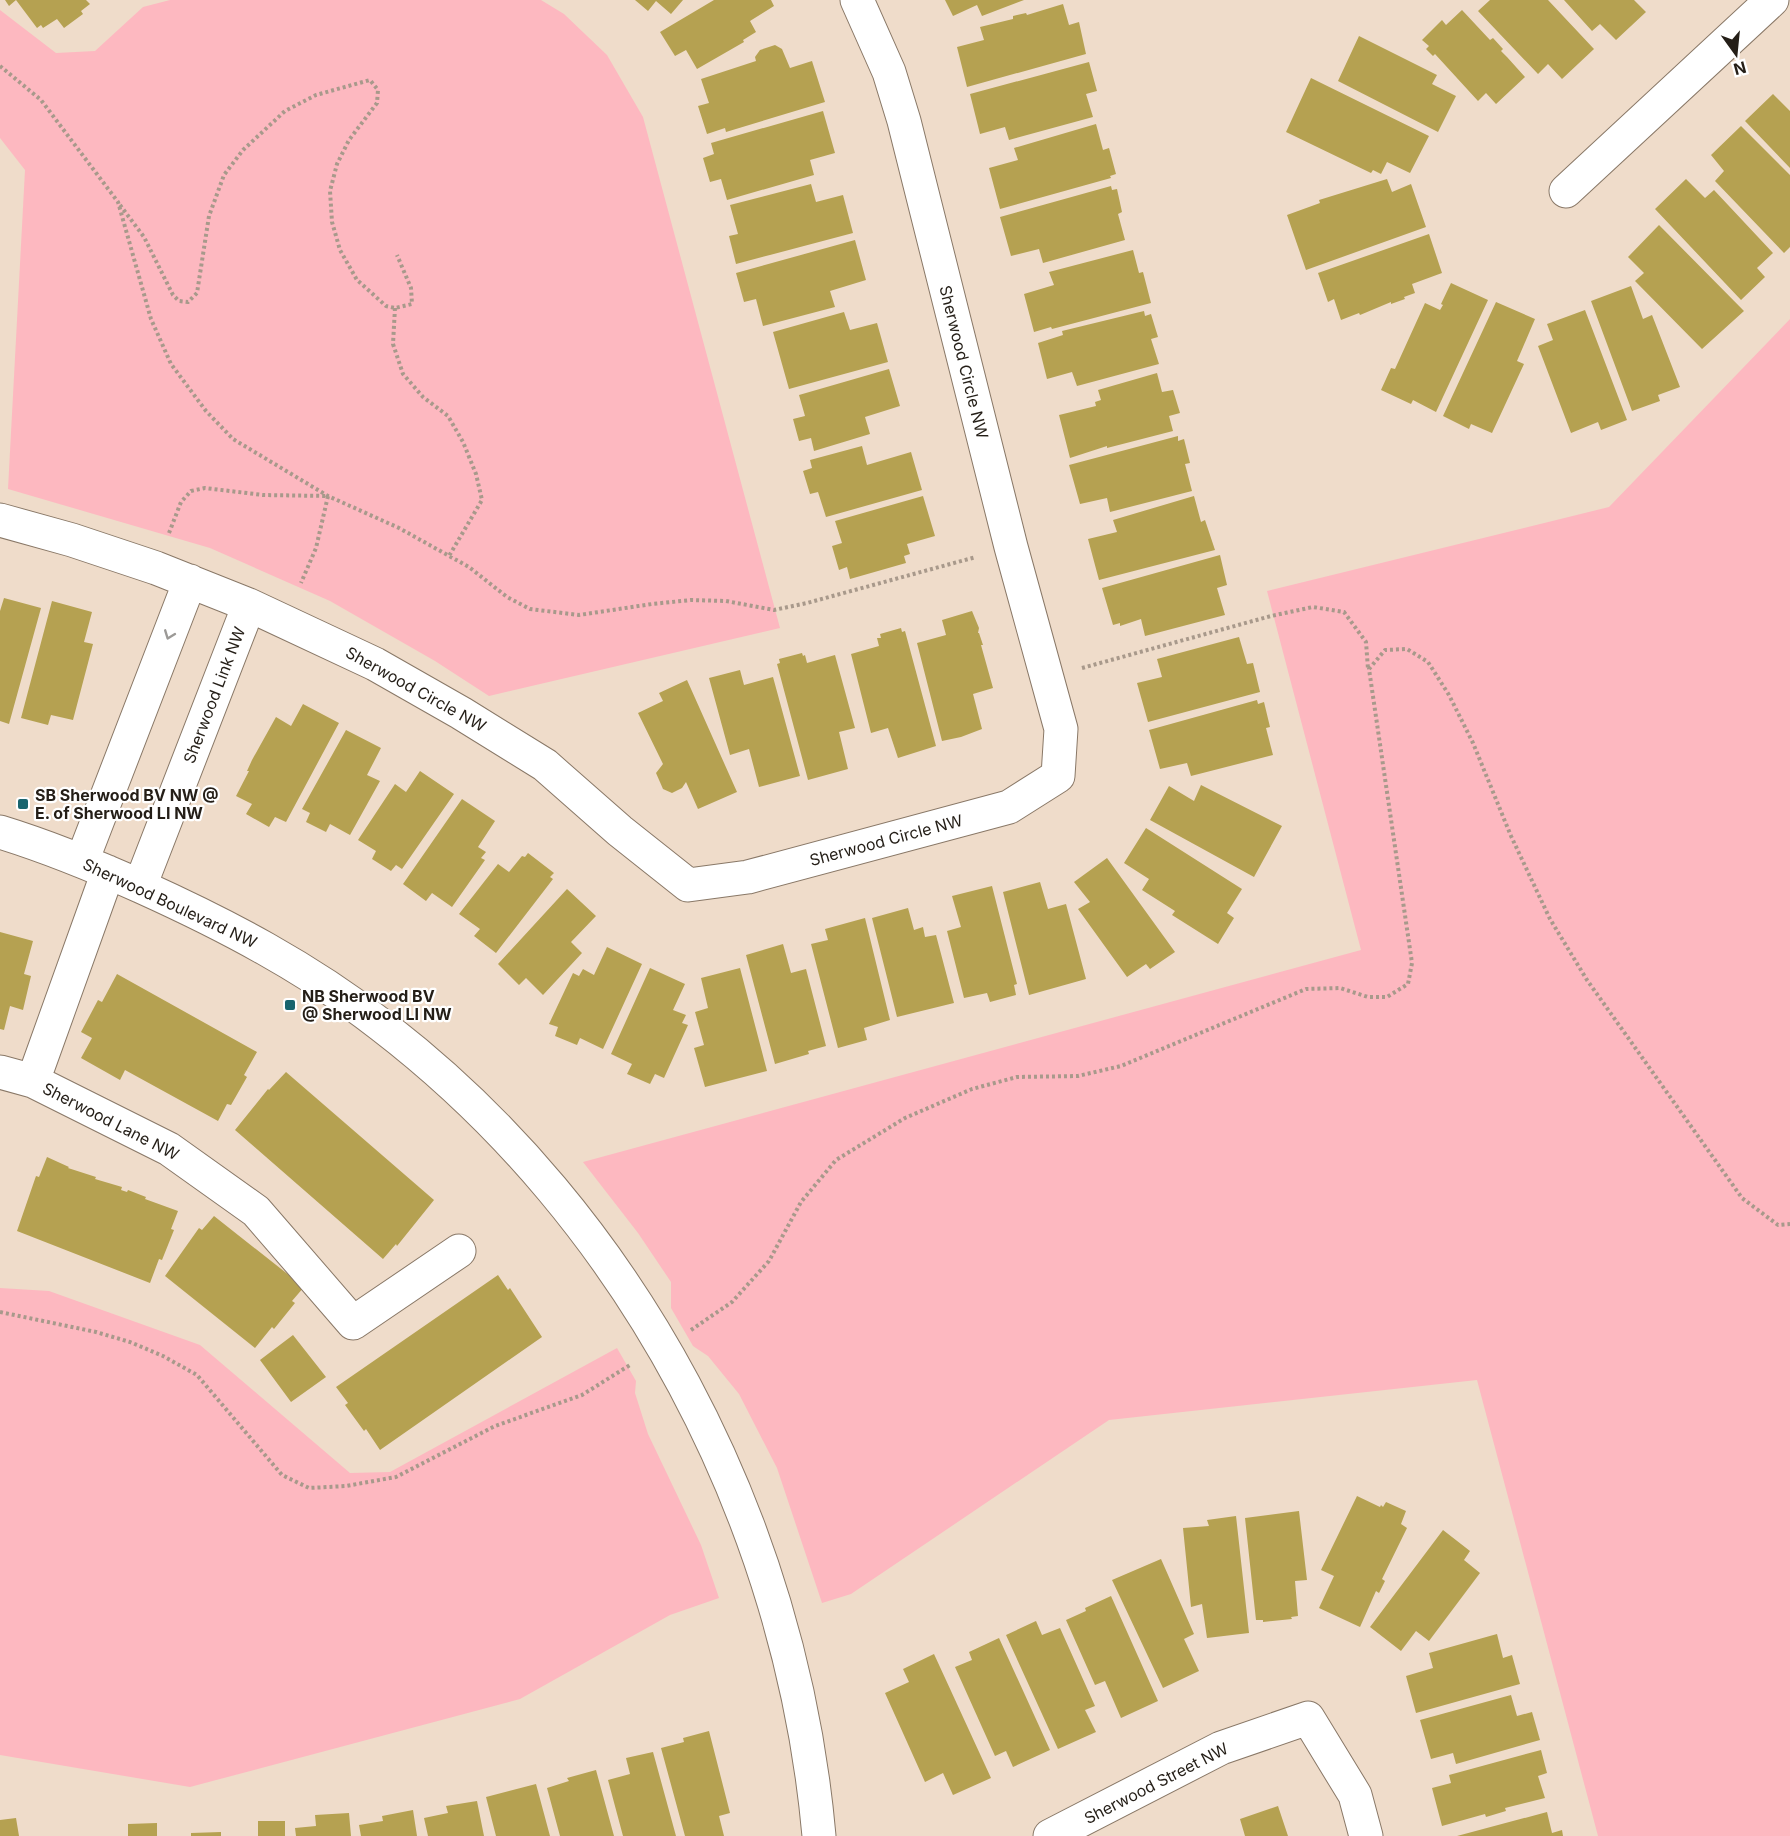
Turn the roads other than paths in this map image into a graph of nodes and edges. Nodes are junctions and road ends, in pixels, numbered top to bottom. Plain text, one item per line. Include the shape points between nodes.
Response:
1 (857, 0) edge
2 (1772, 0) edge
3 (1566, 191) dead end
4 (0, 520) edge
5 (190, 581) junction
6 (249, 604) junction
7 (0, 832) edge
8 (95, 866) junction
9 (140, 886) junction
10 (0, 1072) edge
11 (33, 1081) junction
12 (459, 1251) dead end
13 (819, 1836) edge
14 (1050, 1836) edge
15 (1366, 1836) edge

1 - 6 street, Sherwood Circle NW via 889,72 904,121 1061,729 1058,776 1009,807 748,877 688,885 545,765 375,664
2 - 3 street
4 - 5 street, Sherwood Circle NW
5 - 6 street, Sherwood Circle NW
5 -> 8 street
6 - 9 street, Sherwood Link NW
7 - 8 street, Sherwood Boulevard NW
8 - 9 street, Sherwood Boulevard NW
8 - 11 street, Sherwood Lane NW
9 - 13 street, Sherwood Boulevard NW via 265,947 381,1024 489,1118 584,1226 663,1346 702,1418 735,1492 764,1569 787,1648 805,1730
10 - 11 street, Sherwood Lane NW
11 - 12 street, Sherwood Lane NW via 169,1149 256,1211 353,1323
14 - 15 street, Sherwood Street NW via 1221,1748 1308,1719 1355,1795

